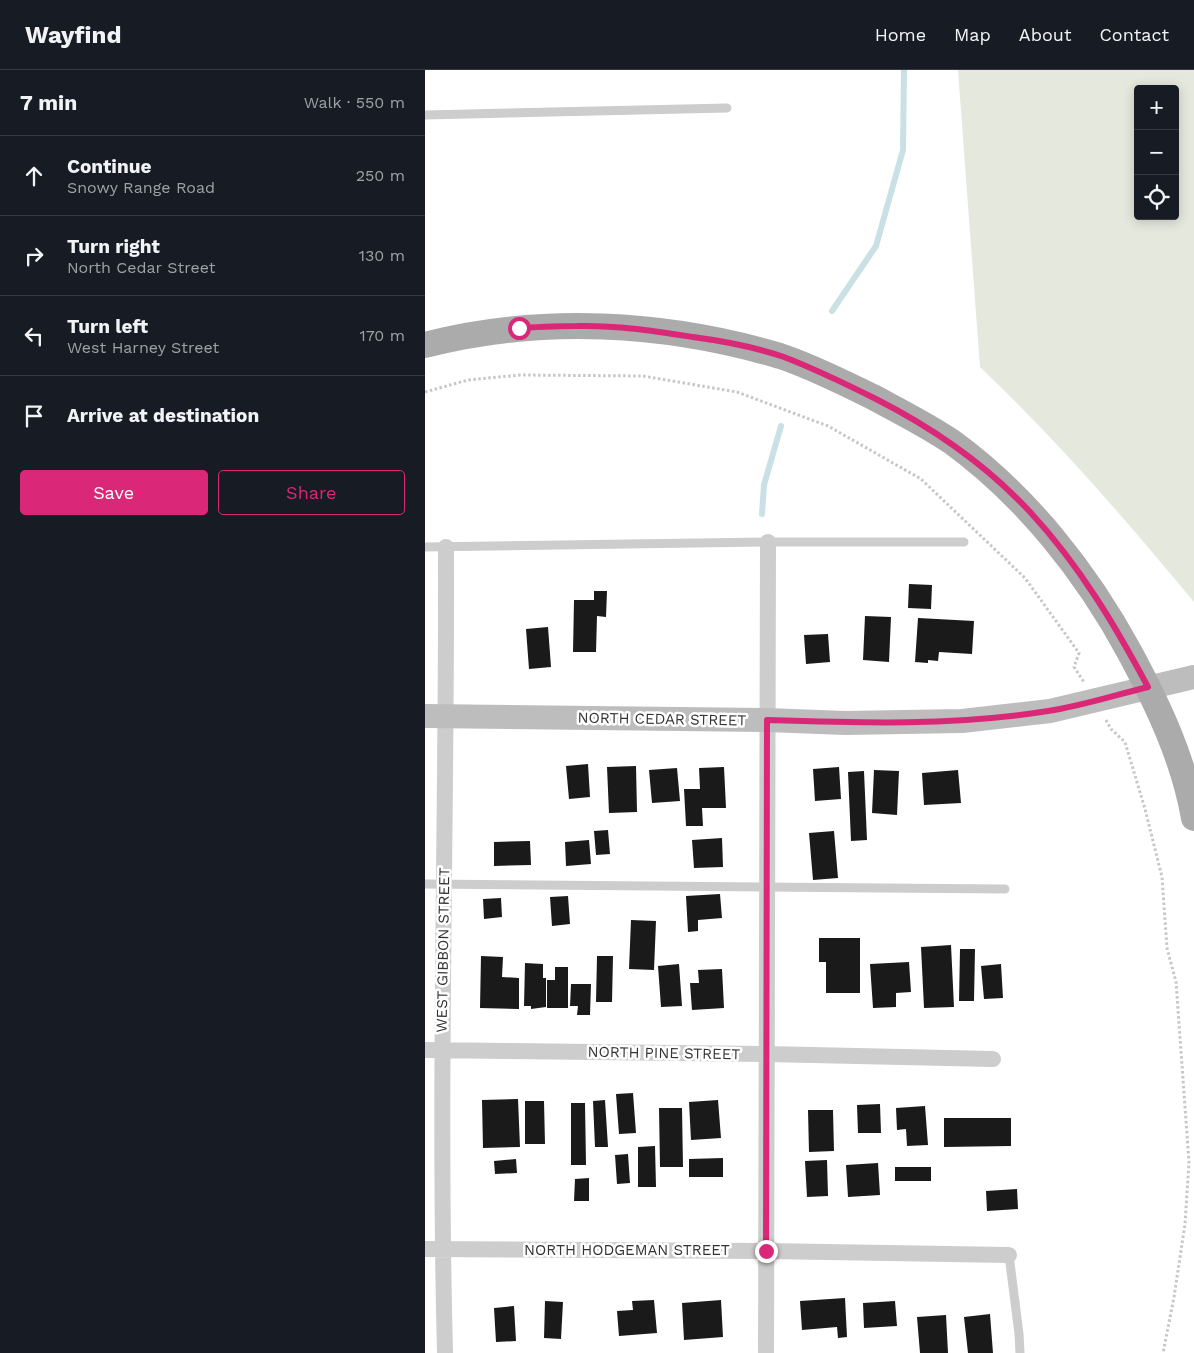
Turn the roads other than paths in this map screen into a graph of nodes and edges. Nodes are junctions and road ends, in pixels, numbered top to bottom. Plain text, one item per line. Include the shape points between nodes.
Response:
1 (727, 108) dead end
2 (425, 115) edge
3 (425, 345) edge
4 (768, 542) junction
5 (964, 542) dead end
6 (425, 547) edge
7 (446, 547) junction
8 (1194, 677) edge
9 (1148, 687) junction
10 (436, 717) edge
11 (767, 720) junction
12 (1194, 818) edge
13 (425, 884) edge
14 (444, 884) junction
15 (767, 887) junction
16 (1005, 889) dead end
17 (425, 1050) edge
18 (442, 1050) junction
19 (766, 1054) junction
20 (993, 1059) dead end
21 (425, 1250) edge
22 (442, 1250) junction
23 (766, 1251) junction
24 (1009, 1255) joint
25 (445, 1353) edge
26 (766, 1353) edge
27 (1020, 1353) edge

1 - 2 lane
3 - 9 main road via 519,328 616,327 724,341 783,357 845,384 895,408 951,442 1014,496 1081,576 1121,637
4 - 5 lane
4 - 7 lane
4 - 11 street
6 - 7 lane
7 - 10 street, WEST GIBBON STREET
8 - 9 street, NORTH CEDAR STREET
9 - 11 street, NORTH CEDAR STREET via 1050,711 999,718 845,723
9 - 12 main road via 1178,758
10 - 11 street, NORTH CEDAR STREET
10 - 14 street, WEST GIBBON STREET
11 - 15 street
13 - 14 lane
14 - 15 lane
14 - 18 street, WEST GIBBON STREET
15 - 16 lane
15 - 19 street
17 - 18 street, NORTH PINE STREET
18 - 19 street, NORTH PINE STREET
18 - 22 street, WEST GIBBON STREET
19 - 20 street, NORTH PINE STREET
19 - 23 street
21 - 22 street, NORTH HODGEMAN STREET
22 - 23 street, NORTH HODGEMAN STREET
22 - 25 street, WEST GIBBON STREET
23 - 24 street, NORTH HODGEMAN STREET
23 - 26 street
24 - 27 lane

